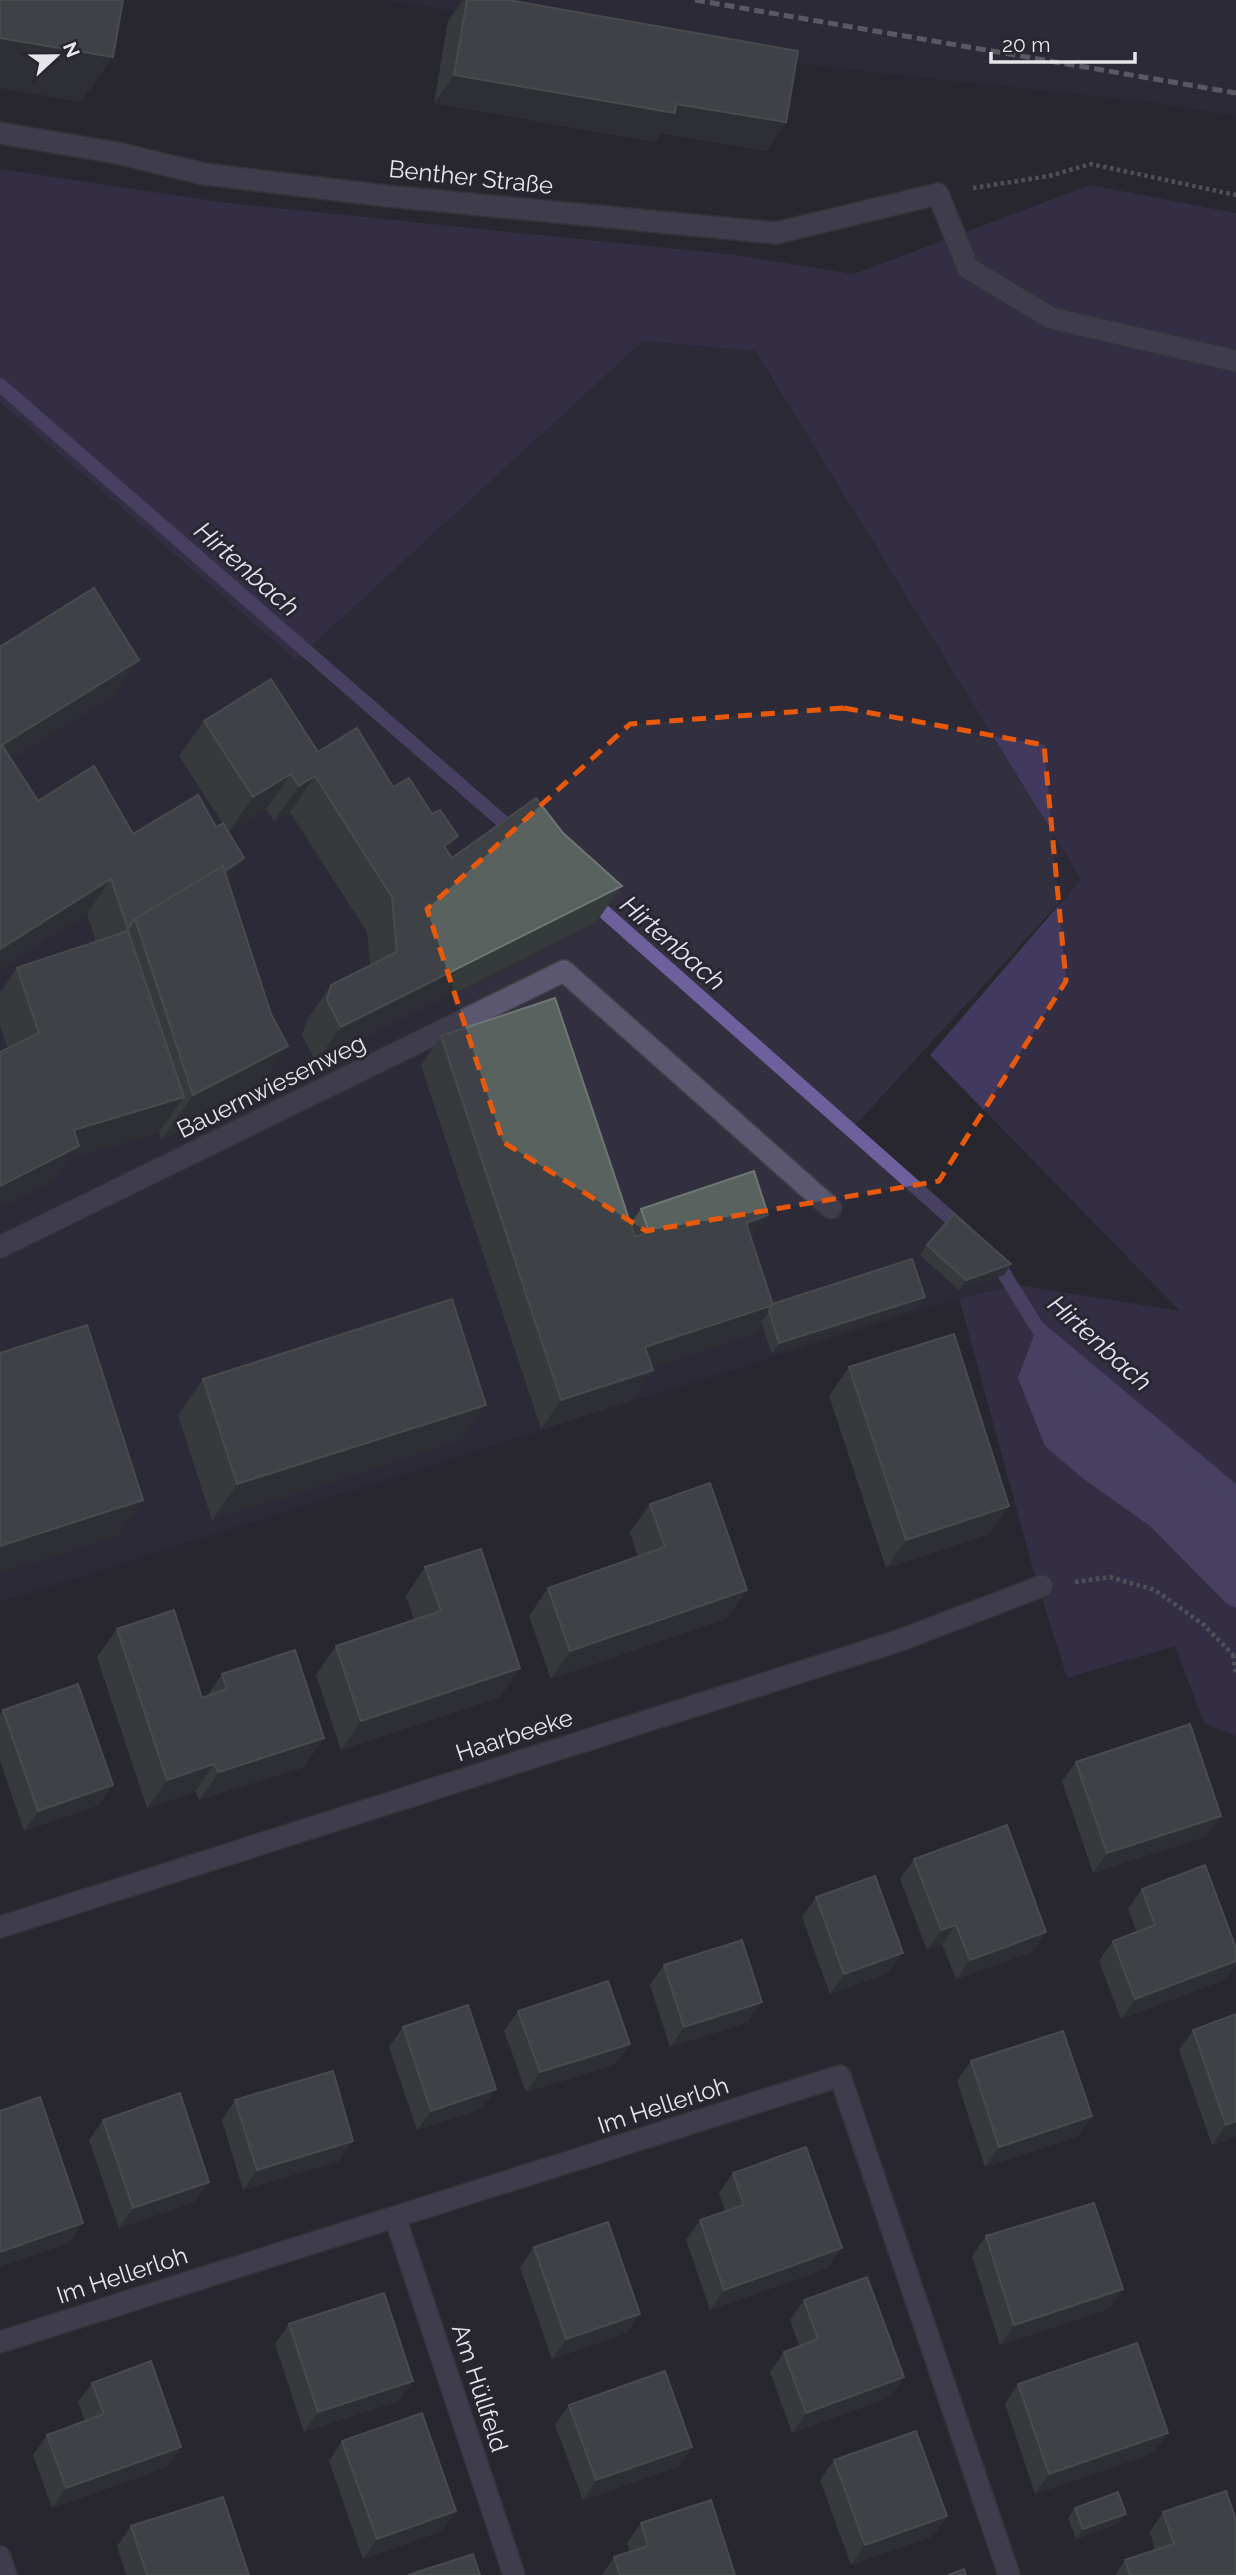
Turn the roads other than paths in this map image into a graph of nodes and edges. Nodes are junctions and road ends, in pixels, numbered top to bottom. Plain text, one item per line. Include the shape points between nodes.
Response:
1 (0, 133) edge
2 (1236, 361) edge
3 (831, 1208) dead end
4 (0, 1247) edge
5 (1042, 1586) road end
6 (0, 1927) edge
7 (395, 2217) junction
8 (0, 2342) edge
9 (0, 2557) edge
10 (6, 2575) edge
11 (514, 2575) edge
12 (1009, 2575) edge

1 - 2 street, Benther Straße via 204,174 776,233 938,194 968,268 1051,318
3 - 4 street, Bauernwiesenweg via 564,971
5 - 6 street, Haarbeeke via 898,1641
7 - 8 street, Im Hellerloh
7 - 11 street, Am Hüllfeld
7 - 12 street, Im Hellerloh via 840,2076
9 - 10 street

